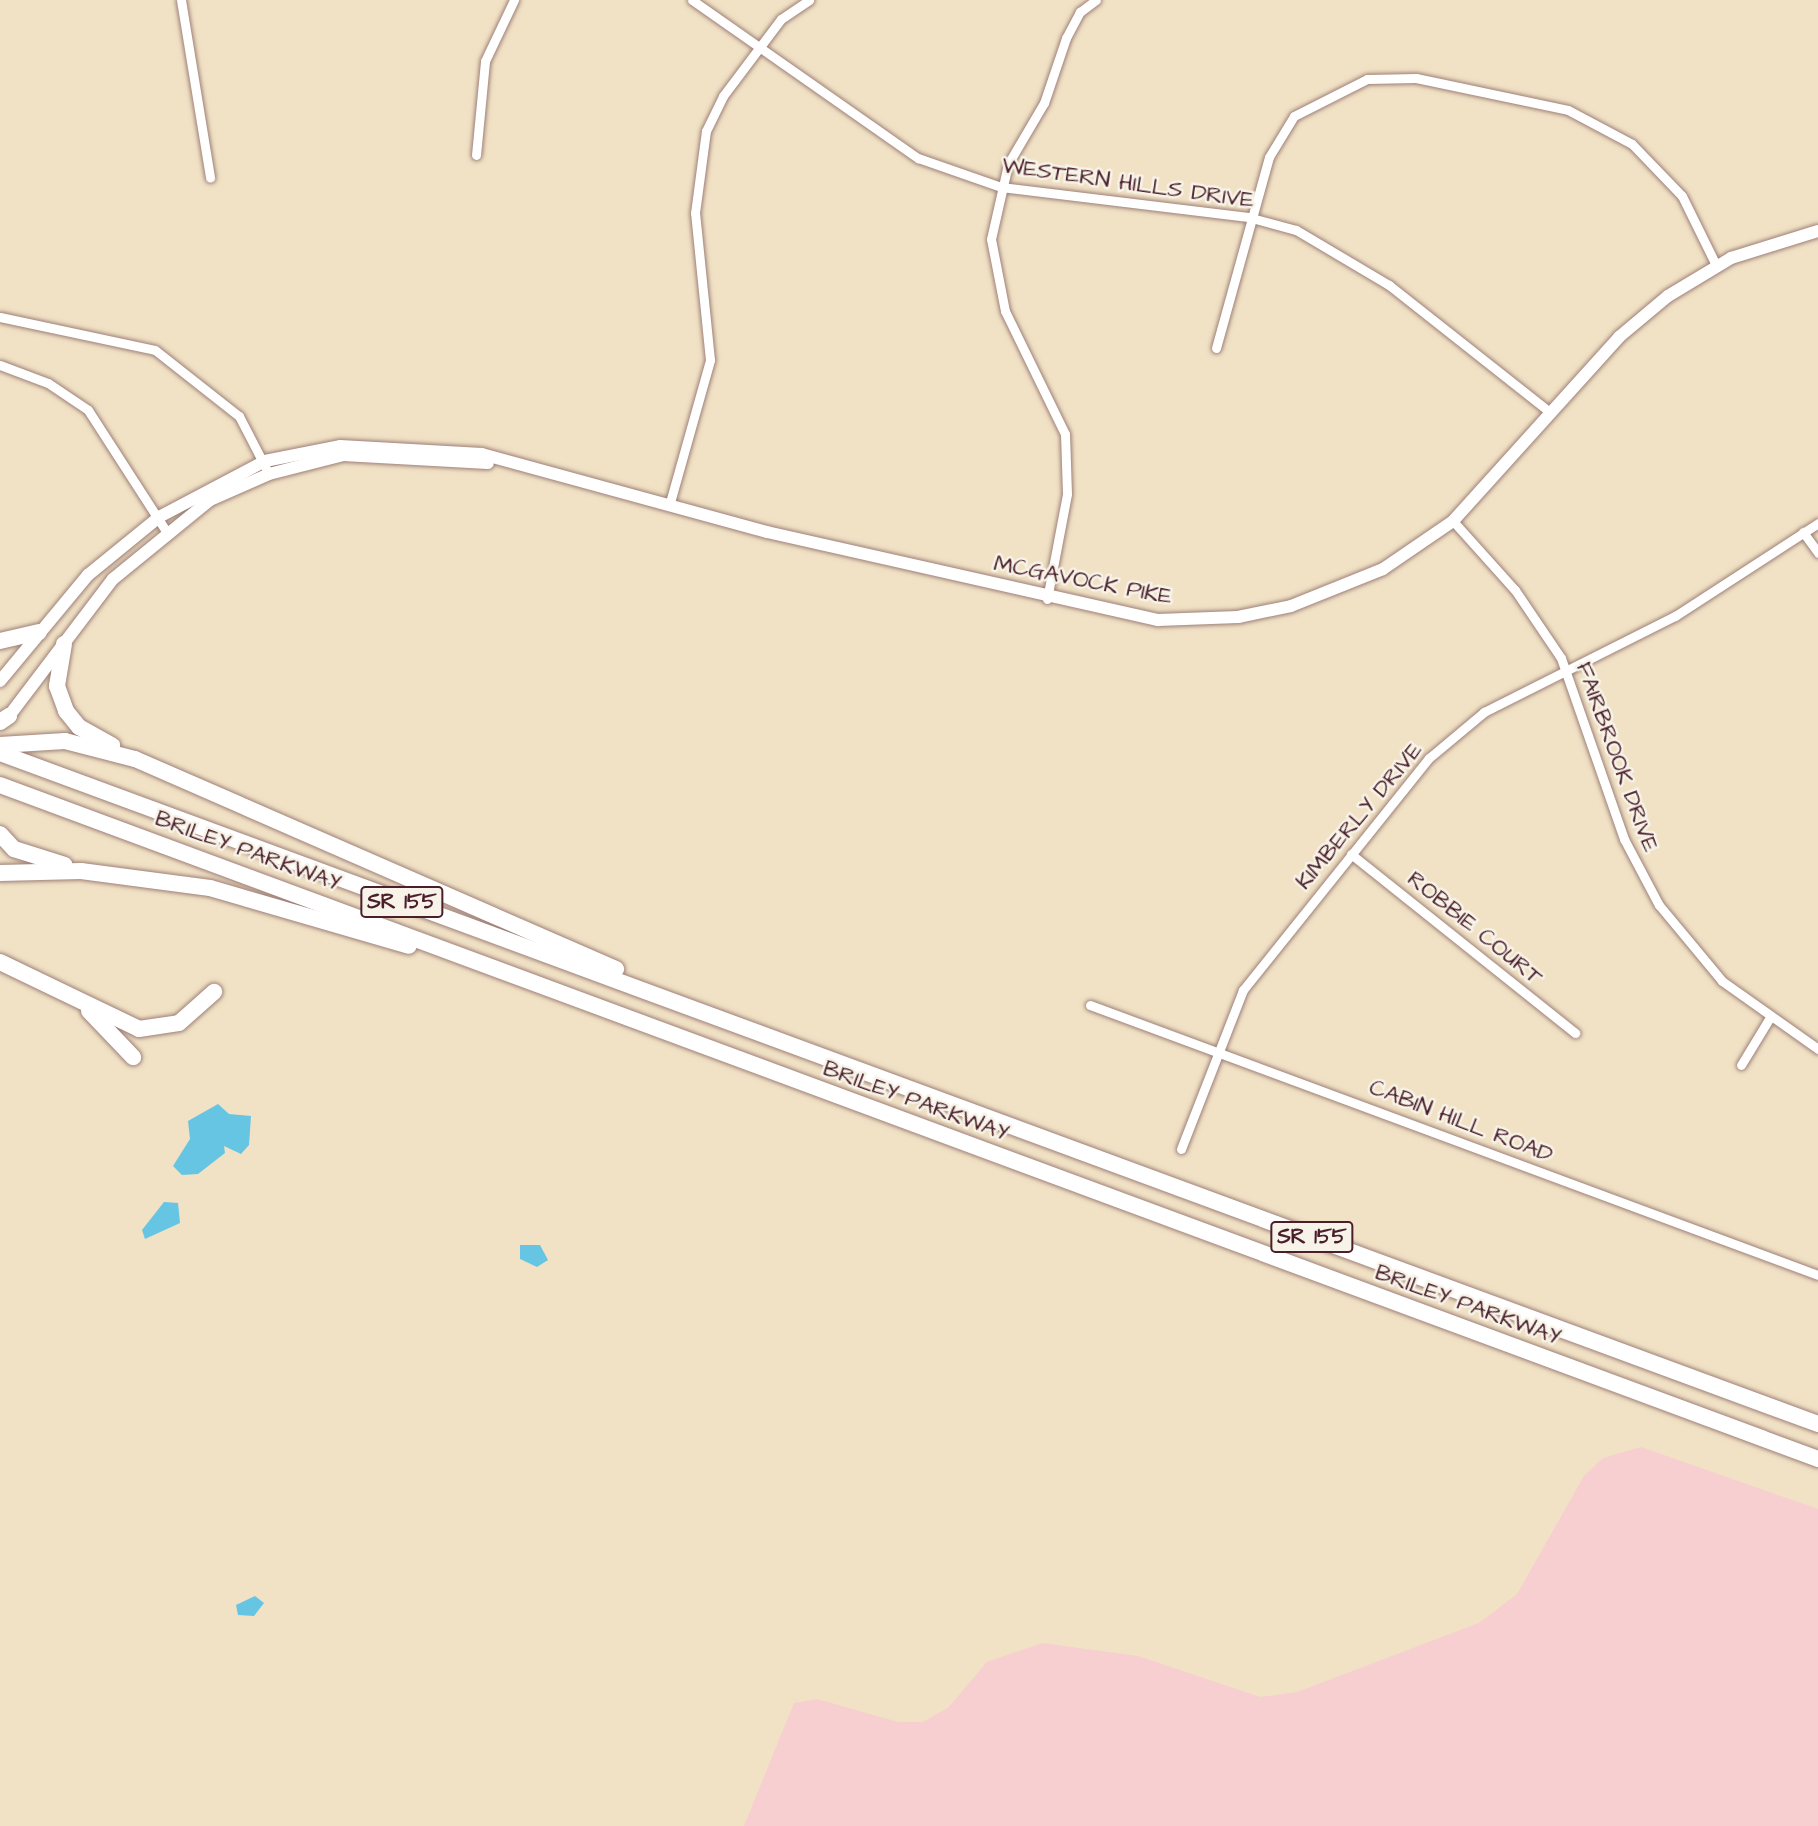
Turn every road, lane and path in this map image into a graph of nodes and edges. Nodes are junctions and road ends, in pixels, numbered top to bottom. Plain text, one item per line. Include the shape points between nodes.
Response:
1 (181, 0) edge
2 (514, 0) edge
3 (692, 0) edge
4 (809, 0) edge
5 (1096, 0) edge
6 (759, 49) junction
7 (476, 155) dead end
8 (210, 178) dead end
9 (1001, 187) junction
10 (1248, 218) junction
11 (1818, 231) edge
12 (1716, 265) junction
13 (0, 317) edge
14 (1216, 348) dead end
15 (0, 365) edge
16 (1551, 414) junction
17 (267, 468) junction
18 (669, 506) junction
19 (159, 517) junction
20 (1453, 521) junction
21 (1818, 523) edge
22 (166, 531) junction
23 (1803, 532) junction
24 (1818, 553) edge
25 (1046, 598) junction
26 (39, 632) junction
27 (0, 641) edge
28 (64, 644) junction
29 (1569, 674) junction
30 (0, 681) edge
31 (4, 719) edge
32 (0, 745) edge
33 (0, 753) edge
34 (135, 759) junction
35 (0, 785) edge
36 (0, 834) edge
37 (1351, 854) junction
38 (0, 863) edge
39 (33, 871) junction
40 (81, 871) junction
41 (0, 873) edge
42 (0, 962) edge
43 (215, 992) dead end
44 (565, 996) junction
45 (83, 1003) junction
46 (1090, 1005) dead end
47 (1769, 1019) junction
48 (1575, 1032) dead end
49 (806, 1049) junction
50 (1216, 1049) junction
51 (1818, 1049) edge
52 (133, 1057) dead end
53 (1741, 1065) dead end
54 (1181, 1149) dead end
55 (1818, 1275) edge
56 (1818, 1424) edge
57 (1818, 1459) edge

1 - 8 street
2 - 7 street via 485,61
3 - 6 street, WESTERN HILLS DRIVE
4 - 6 street via 781,19
5 - 9 street via 1080,12 1066,38 1044,103
6 - 9 street, WESTERN HILLS DRIVE via 918,158
6 - 18 street via 706,131 695,213 710,360
9 - 10 street, WESTERN HILLS DRIVE
9 - 25 street via 990,239 994,282 1065,433 1067,494
10 - 12 street via 1269,158 1294,116 1367,79 1416,78 1568,110 1632,144 1682,196
10 - 14 street
10 - 16 street, WESTERN HILLS DRIVE via 1296,230 1378,278
11 - 12 main road, MCGAVOCK PIKE
12 - 16 main road, MCGAVOCK PIKE via 1619,337
13 - 17 street via 155,349 225,400
15 - 19 street via 48,383 88,410
16 - 20 main road, MCGAVOCK PIKE
17 - 18 main road, MCGAVOCK PIKE via 343,455 513,466
17 - 19 main road, MCGAVOCK PIKE
17 - 22 main road
18 - 25 main road, MCGAVOCK PIKE
19 - 22 street
19 - 26 main road, MCGAVOCK PIKE via 88,575
20 - 25 main road, MCGAVOCK PIKE via 1359,581 1263,612 1158,620
20 - 29 street, FAIRBROOK DRIVE via 1521,599
21 - 23 street, KIMBERLY DRIVE
22 - 28 main road via 113,579
23 - 24 street
23 - 29 street, KIMBERLY DRIVE via 1675,616
26 - 27 highway
26 - 30 main road, MCGAVOCK PIKE
28 - 31 main road
28 - 34 highway via 57,686 66,711 79,727
29 - 37 street, KIMBERLY DRIVE via 1475,719 1429,758
29 - 47 street, FAIRBROOK DRIVE via 1624,839 1648,887 1704,963
32 - 34 highway via 65,741
33 - 49 highway, BRILEY PARKWAY / SR 155
34 - 49 highway
35 - 44 highway, BRILEY PARKWAY / SR 155
36 - 40 highway via 22,853
37 - 48 street, ROBBIE COURT
37 - 50 street, KIMBERLY DRIVE via 1242,990
38 - 39 highway
39 - 40 highway
39 - 41 highway
40 - 44 highway via 260,898
42 - 45 highway
43 - 45 highway via 179,1023 153,1030 125,1025
44 - 57 highway, BRILEY PARKWAY / SR 155
45 - 52 highway
46 - 50 street, CABIN HILL ROAD
47 - 51 street, FAIRBROOK DRIVE
47 - 53 street
49 - 56 highway, BRILEY PARKWAY / SR 155
50 - 54 street, KIMBERLY DRIVE
50 - 55 street, CABIN HILL ROAD

